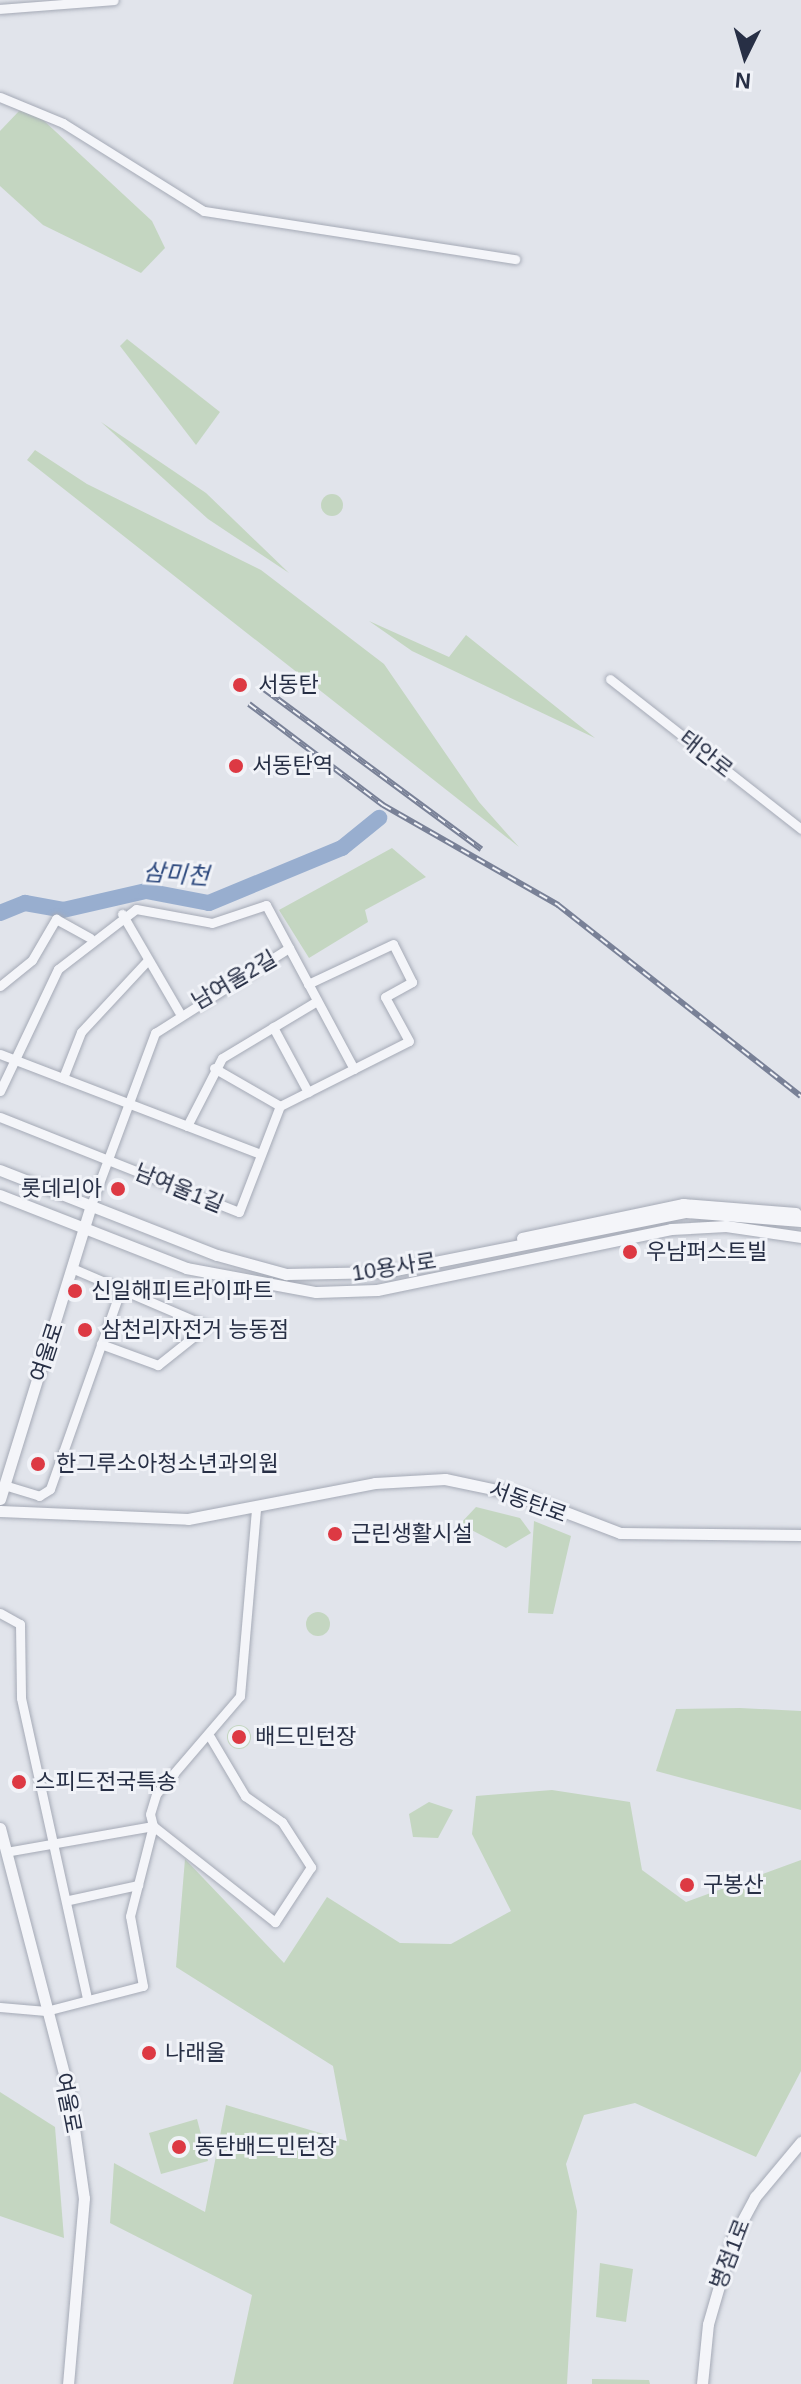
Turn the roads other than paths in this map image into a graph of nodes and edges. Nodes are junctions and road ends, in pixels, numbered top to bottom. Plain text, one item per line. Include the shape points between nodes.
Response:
1 (114, 0) edge
2 (0, 9) edge
3 (0, 97) edge
4 (515, 259) dead end
5 (610, 679) dead end
6 (801, 829) edge
7 (122, 914) junction
8 (90, 938) junction
9 (289, 948) junction
10 (148, 960) junction
11 (308, 984) junction
12 (0, 986) edge
13 (317, 1001) junction
14 (179, 1012) junction
15 (273, 1027) junction
16 (0, 1054) edge
17 (12, 1058) junction
18 (214, 1068) junction
19 (354, 1069) junction
20 (63, 1078) junction
21 (0, 1091) edge
22 (308, 1092) junction
23 (126, 1102) junction
24 (280, 1106) junction
25 (0, 1117) edge
26 (187, 1126) junction
27 (260, 1154) junction
28 (106, 1159) junction
29 (0, 1170) edge
30 (0, 1195) edge
31 (91, 1205) junction
32 (801, 1214) edge
33 (801, 1224) edge
34 (86, 1228) junction
35 (801, 1237) edge
36 (489, 1249) junction
37 (492, 1264) junction
38 (74, 1269) junction
39 (121, 1288) junction
40 (101, 1344) junction
41 (4, 1485) junction
42 (0, 1499) edge
43 (256, 1510) junction
44 (0, 1511) edge
45 (801, 1535) edge
46 (0, 1613) edge
47 (210, 1737) junction
48 (153, 1826) junction
49 (0, 1828) edge
50 (53, 1842) junction
51 (6, 1852) junction
52 (138, 1885) junction
53 (69, 1900) junction
54 (87, 1998) junction
55 (0, 2007) edge
56 (46, 2011) junction
57 (801, 2142) edge
58 (68, 2384) edge
59 (702, 2384) edge

1 - 2 street
3 - 4 street via 63,123 204,211
5 - 6 street, 태안로
7 - 8 street
7 - 9 street via 152,908 227,922 266,905
7 - 10 street, 남여울2길
8 - 12 street via 56,919 32,960
8 - 17 street via 58,969
9 - 11 street
9 - 14 street, 남여울2길
10 - 14 street, 남여울2길
10 - 20 street via 81,1032
11 - 13 street
11 - 19 street via 393,944 412,982 385,997 409,1041
13 - 15 street
13 - 19 street
14 - 23 street, 남여울2길 via 148,1044
15 - 18 street
15 - 22 street
16 - 17 street
17 - 20 street
17 - 21 street
18 - 24 street
18 - 26 street
19 - 22 street
20 - 23 street
22 - 24 street
23 - 26 street
23 - 28 street, 남여울2길
24 - 27 street, 남여울1길
25 - 28 street
26 - 27 street
27 - 28 street, 남여울1길 via 239,1212
28 - 31 street, 남여울2길
29 - 31 street, 10용사로
30 - 34 street, 10용사로
31 - 34 street, 여울로
31 - 36 street, 10용사로 via 286,1274 385,1272
32 - 36 street via 719,1203 660,1206
33 - 36 street, 10용사로 via 686,1212
33 - 37 street, 10용사로 via 685,1218
34 - 37 street, 10용사로 via 186,1268 316,1292 377,1290
34 - 38 street, 여울로
35 - 37 street, 10용사로 via 726,1226 671,1229
38 - 39 street
38 - 41 street, 여울로
39 - 40 street
39 - 40 street via 207,1326 158,1365
40 - 41 street via 50,1489 39,1496
41 - 42 street, 여울로
43 - 44 street, 서동탄로 via 152,1521
43 - 45 street, 서동탄로 via 375,1483 445,1479 521,1495 620,1533
43 - 47 street via 240,1696
46 - 50 street via 20,1624 21,1698
47 - 48 street via 156,1794
47 - 48 street via 245,1796 282,1822 311,1871 275,1922
48 - 50 street
48 - 52 street
49 - 51 street, 여울로
50 - 51 street
50 - 53 street
51 - 56 street, 여울로
52 - 53 street
52 - 54 street via 130,1916 143,1986
53 - 54 street
54 - 56 street
55 - 56 street
56 - 58 street, 여울로 via 69,2093 84,2198
57 - 59 street, 병점1로 via 765,2182 733,2238 708,2324

